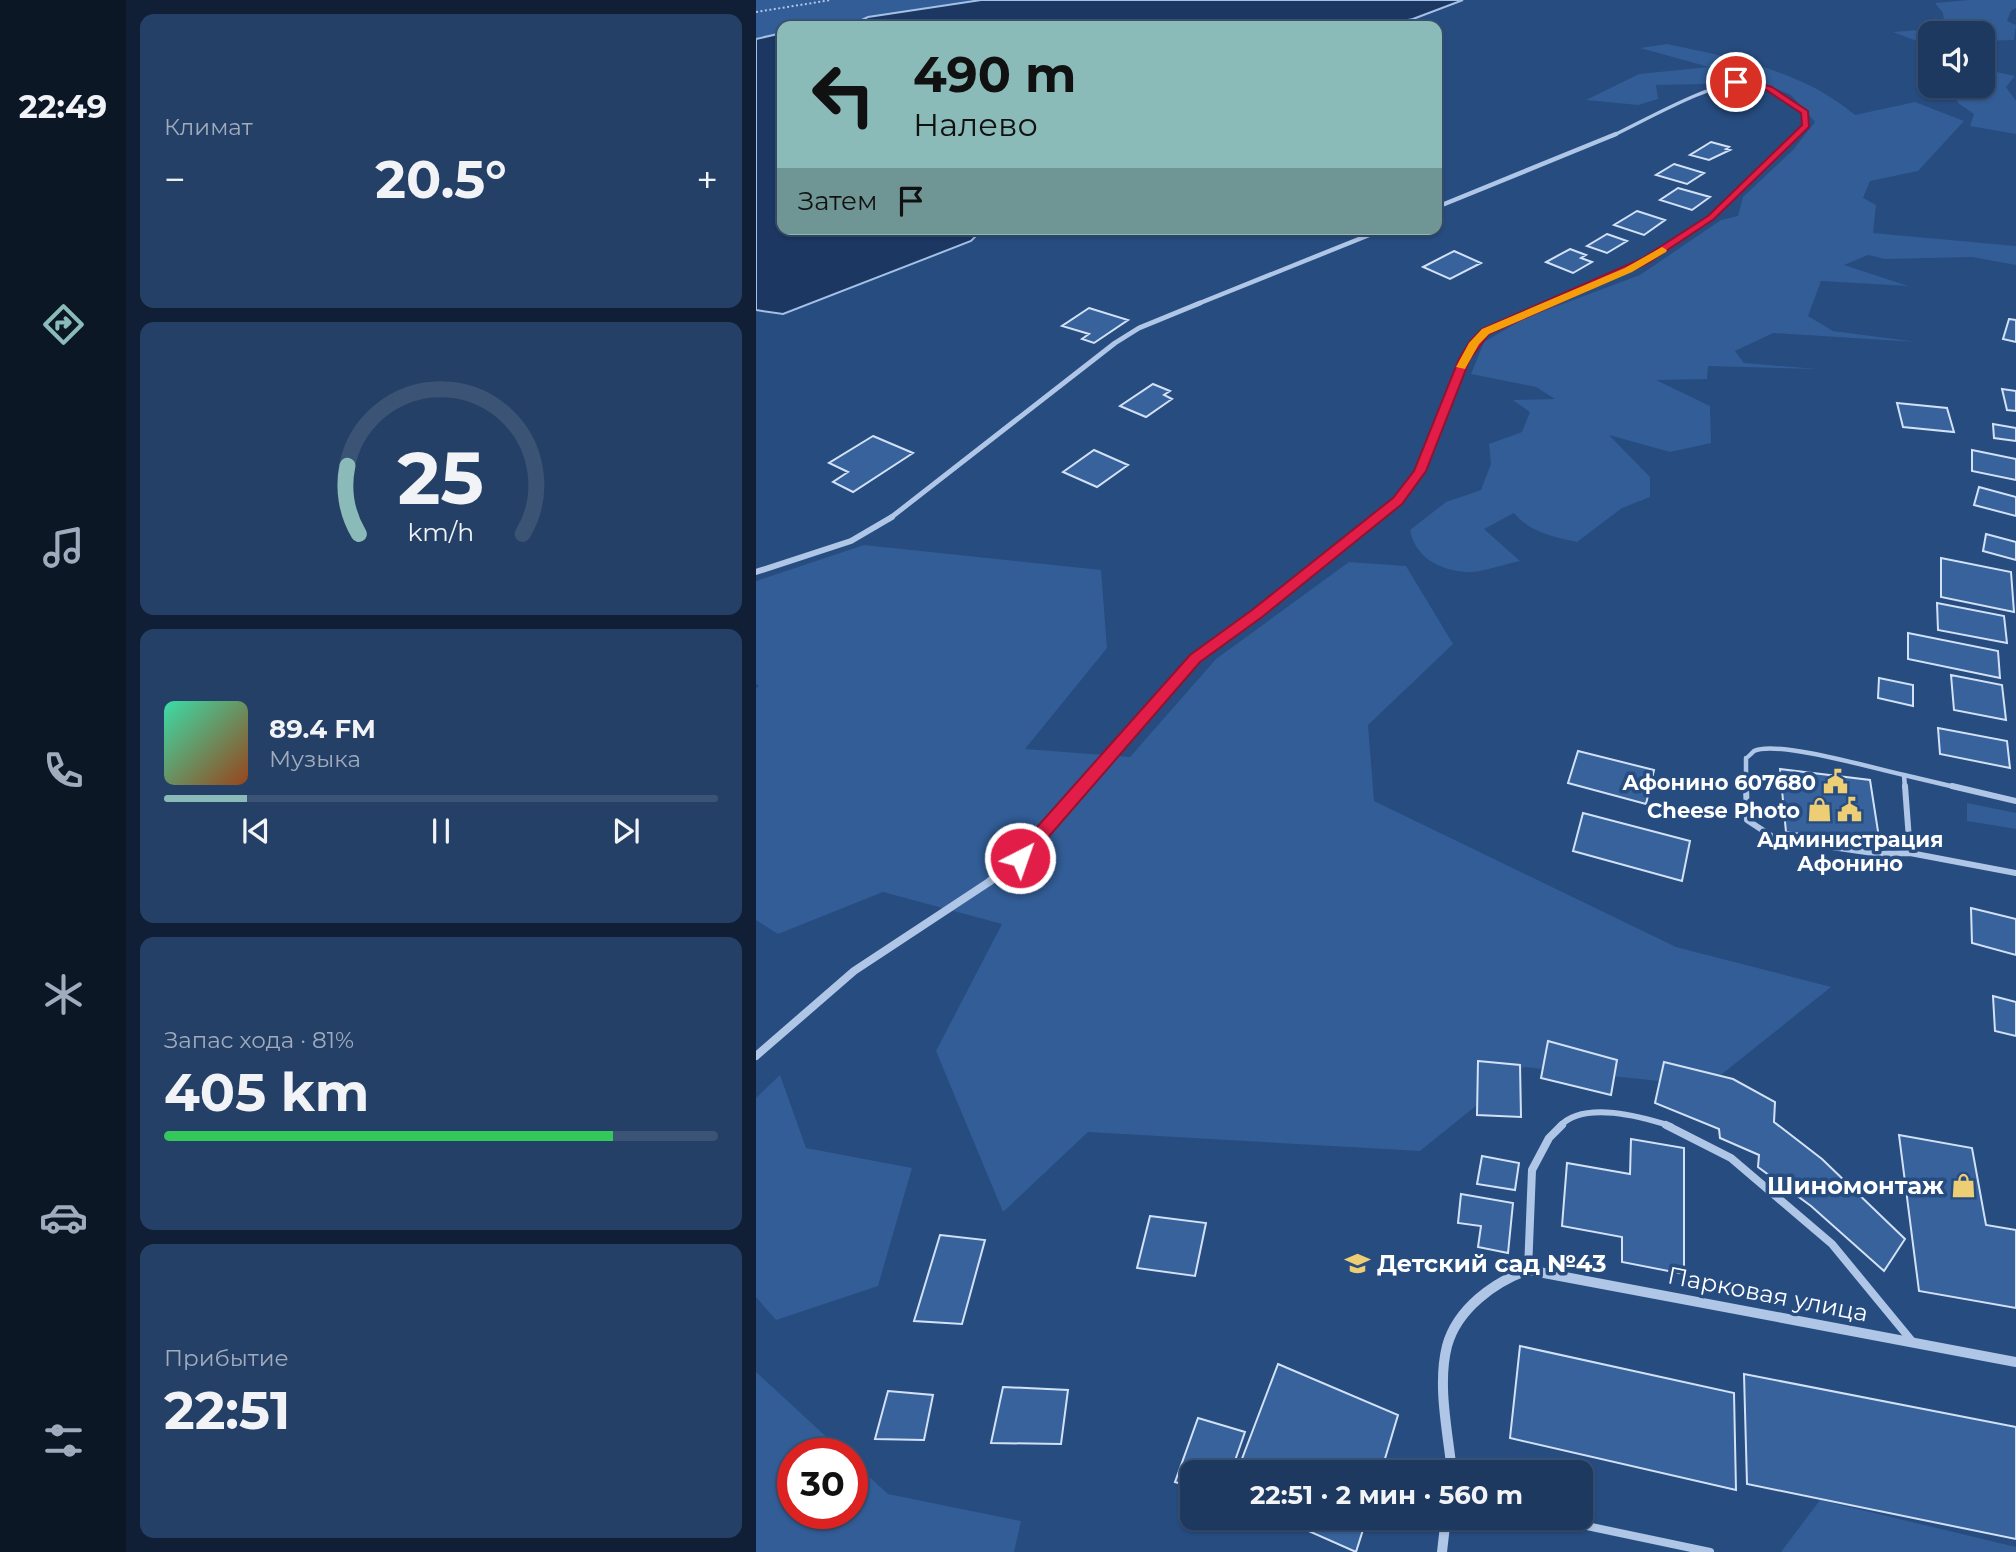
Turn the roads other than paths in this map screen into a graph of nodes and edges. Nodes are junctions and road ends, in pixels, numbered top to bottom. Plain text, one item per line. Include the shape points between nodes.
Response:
1 (1442, 205) edge
2 (1369, 235) edge
3 (756, 572) edge
4 (1904, 775) junction
5 (2016, 801) edge
6 (1910, 853) junction
7 (2016, 873) edge
8 (756, 1056) edge
9 (1528, 1270) junction
10 (1913, 1343) junction
11 (2016, 1362) edge
12 (1451, 1460) edge
13 (1593, 1527) edge
14 (1445, 1530) edge
15 (1442, 1552) edge
16 (1710, 1552) edge

1 - 8 street via 1724,84 1759,85 1805,112 1806,125 1711,218 1629,270 1485,332 1464,359 1420,471 1398,501 1195,659 1020,858 854,971
2 - 3 street via 1139,328 894,516 851,541
4 - 5 lane
4 - 6 lane
4 - 6 lane via 1818,757 1754,751 1746,758 1747,820 1776,839 1880,854
6 - 7 lane
9 - 10 street, Парковая улица
9 - 10 lane via 1532,1170 1549,1138 1565,1121 1589,1113 1637,1115 1676,1128 1731,1158 1832,1244
9 - 12 street, Парковая улица via 1485,1291 1465,1312 1447,1347
10 - 11 street, Парковая улица
13 - 16 lane
14 - 15 street

